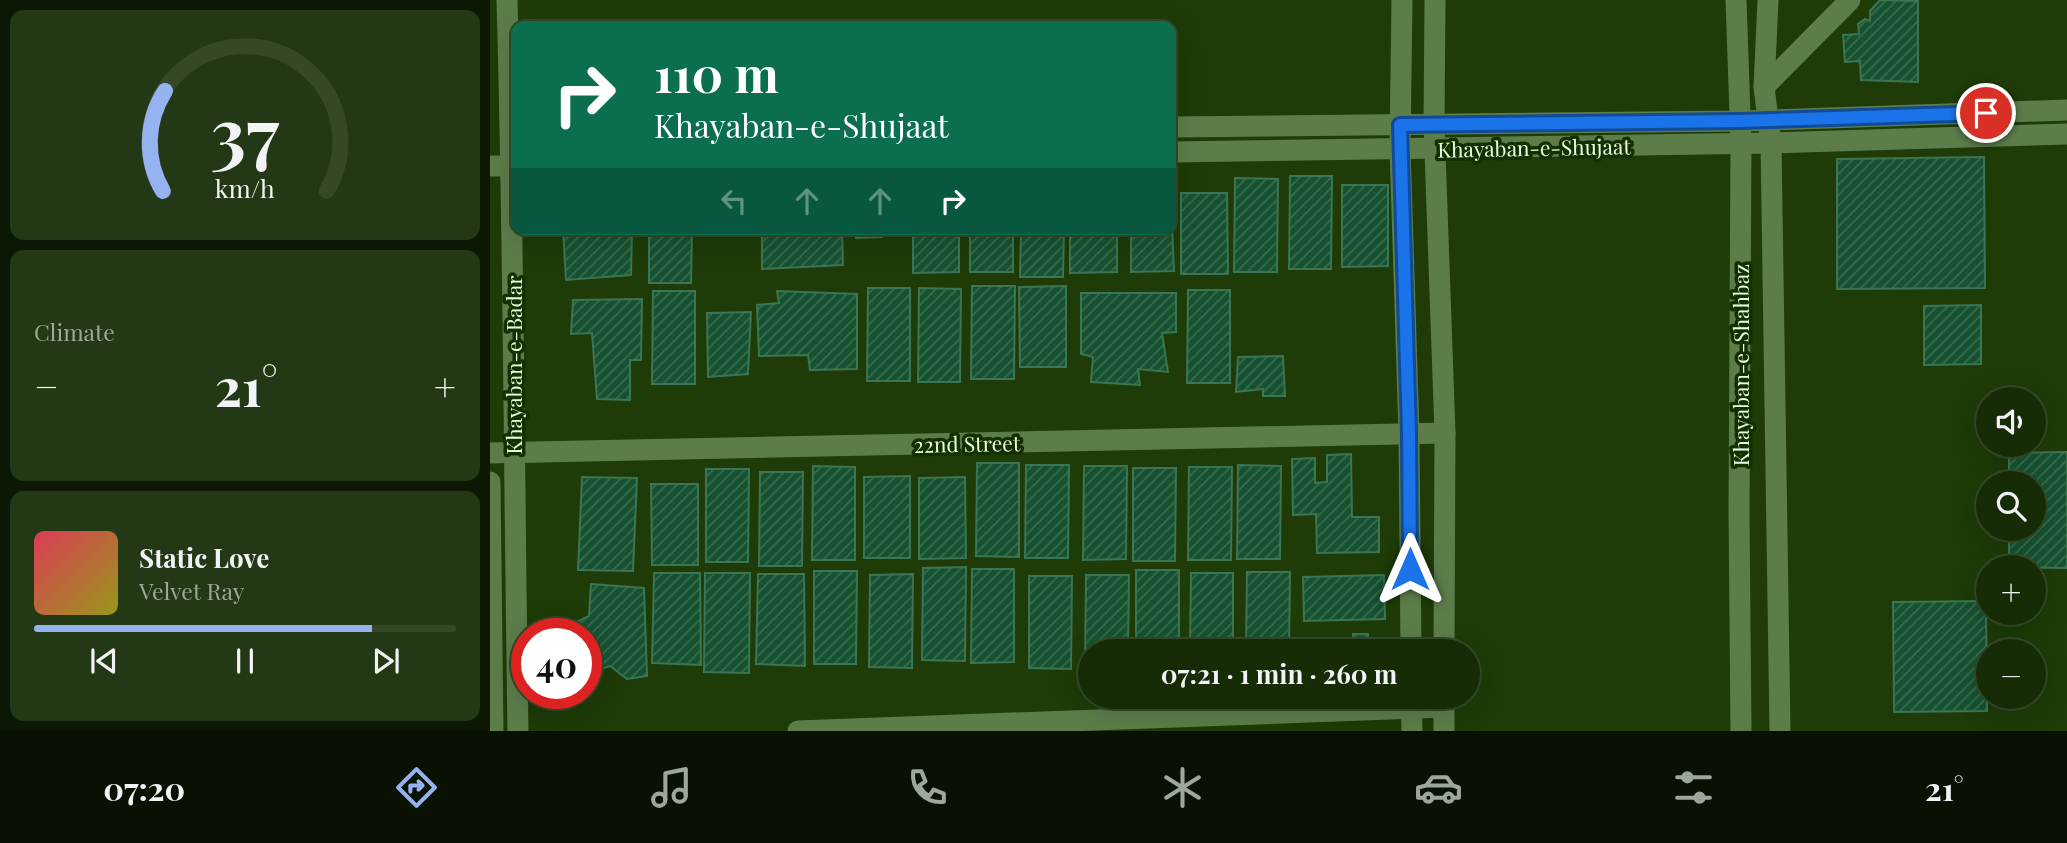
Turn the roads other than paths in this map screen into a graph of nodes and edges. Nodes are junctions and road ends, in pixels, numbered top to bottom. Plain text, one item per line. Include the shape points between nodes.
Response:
1 (507, 0) edge
2 (1402, 0) edge
3 (1435, 0) edge
4 (1736, 0) edge
5 (1768, 0) edge
6 (1850, 0) edge
7 (1764, 87) junction
8 (2067, 110) edge
9 (1769, 120) junction
10 (1740, 121) junction
11 (1434, 124) junction
12 (1400, 125) junction
13 (1176, 127) edge
14 (506, 133) edge
15 (2067, 134) edge
16 (1741, 143) junction
17 (1771, 143) junction
18 (1400, 149) junction
19 (1435, 149) junction
20 (1176, 152) edge
21 (511, 154) edge
22 (490, 166) edge
23 (511, 166) edge
24 (514, 235) edge
25 (1409, 433) junction
26 (1445, 433) junction
27 (513, 452) junction
28 (490, 453) edge
29 (490, 482) edge
30 (1411, 639) edge
31 (1444, 639) edge
32 (1263, 709) edge
33 (1411, 709) edge
34 (1444, 709) edge
35 (493, 731) edge
36 (518, 731) edge
37 (798, 731) edge
38 (1412, 731) edge
39 (1444, 731) edge
40 (1741, 731) edge
41 (1780, 731) edge

1 - 14 main road, Khayaban-e-Badar
2 - 12 main road
3 - 11 main road
4 - 10 main road, Khayaban-e-Shahbaz
5 - 7 main road
6 - 7 main road
7 - 9 main road, Khayaban-e-Shahbaz
8 - 9 main road, Khayaban-e-Shujaat
9 - 10 main road, Khayaban-e-Shujaat
9 - 17 main road, Khayaban-e-Shahbaz
10 - 11 main road, Khayaban-e-Shujaat
10 - 16 main road, Khayaban-e-Shahbaz
11 - 12 main road, Khayaban-e-Shujaat
11 - 19 main road
12 - 13 main road, Khayaban-e-Shujaat
12 - 18 main road
14 - 21 main road, Khayaban-e-Badar
15 - 17 main road, Khayaban-e-Shujaat
16 - 17 main road, Khayaban-e-Shujaat
16 - 19 main road, Khayaban-e-Shujaat
16 - 40 main road, Khayaban-e-Shahbaz
17 - 41 main road, Khayaban-e-Shahbaz
18 - 19 main road, Khayaban-e-Shujaat
18 - 20 main road, Khayaban-e-Shujaat
18 - 25 main road
19 - 26 main road
22 - 23 main road
24 - 27 main road, Khayaban-e-Badar
25 - 26 main road, 22nd Street
25 - 27 main road, 22nd Street
25 - 30 main road
26 - 31 main road
27 - 28 main road, 22nd Street
27 - 36 main road, Khayaban-e-Badar
29 - 35 main road, Khayaban-e-Badar
32 - 37 main road
33 - 38 main road
34 - 39 main road

